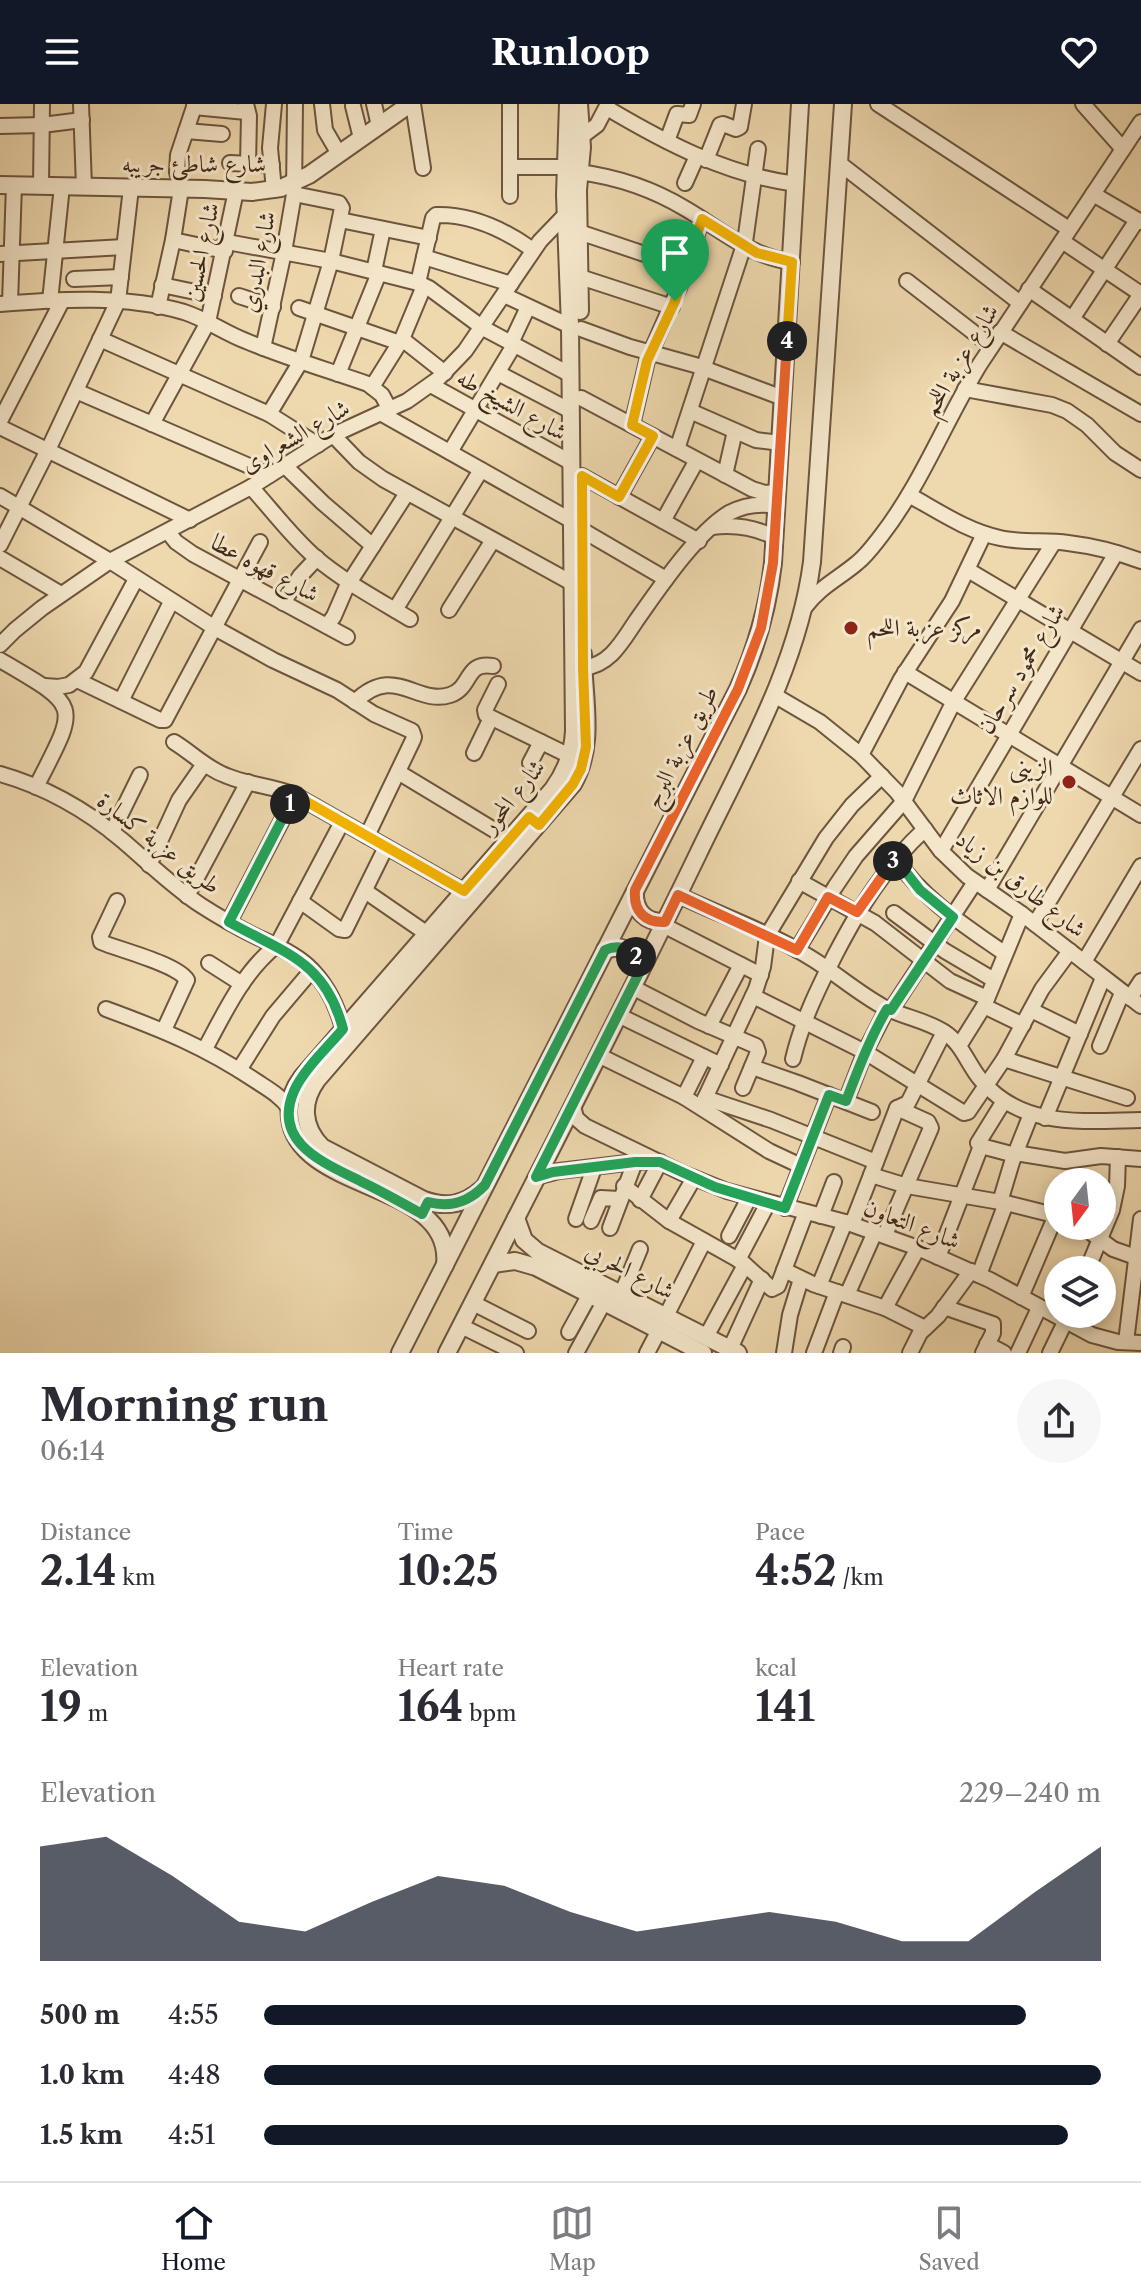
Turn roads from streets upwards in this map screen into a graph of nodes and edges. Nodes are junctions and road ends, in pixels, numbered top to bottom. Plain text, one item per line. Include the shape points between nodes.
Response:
1 (42, 104) edge
2 (81, 104) edge
3 (274, 104) edge
4 (297, 104) edge
5 (374, 104) edge
6 (510, 104) edge
7 (568, 104) edge
8 (579, 104) edge
9 (693, 104) edge
10 (744, 104) edge
11 (800, 104) edge
12 (843, 104) edge
13 (878, 104) edge
14 (1083, 104) edge
15 (322, 105) edge
16 (194, 106) edge
17 (353, 106) dead end
18 (403, 106) edge
19 (608, 106) edge
20 (246, 108) edge
21 (82, 120) junction
22 (1141, 122) edge
23 (42, 125) junction
24 (0, 126) edge
25 (379, 126) junction
26 (186, 131) junction
27 (222, 134) dead end
28 (581, 137) junction
29 (361, 138) junction
30 (248, 141) junction
31 (667, 141) junction
32 (271, 142) junction
33 (758, 149) dead end
34 (1123, 149) junction
35 (339, 154) junction
36 (702, 158) junction
37 (230, 163) dead end
38 (839, 163) junction
39 (248, 164) junction
40 (272, 165) junction
41 (510, 167) junction
42 (423, 168) dead end
43 (572, 170) junction
44 (755, 176) junction
45 (685, 183) dead end
46 (796, 184) junction
47 (7, 185) edge
48 (41, 186) junction
49 (62, 186) junction
50 (84, 187) junction
51 (131, 188) junction
52 (181, 189) junction
53 (294, 189) junction
54 (274, 190) junction
55 (236, 191) junction
56 (1093, 194) junction
57 (510, 196) dead end
58 (566, 214) junction
59 (702, 219) junction
60 (340, 220) junction
61 (1139, 221) edge
62 (383, 229) junction
63 (579, 232) junction
64 (1066, 235) junction
65 (429, 238) junction
66 (173, 240) junction
67 (226, 246) junction
68 (744, 246) junction
69 (124, 247) junction
70 (533, 250) junction
71 (56, 251) junction
72 (284, 252) junction
73 (6, 253) edge
74 (424, 257) junction
75 (331, 261) junction
76 (792, 262) junction
77 (686, 268) junction
78 (1105, 270) junction
79 (376, 272) junction
80 (121, 277) junction
81 (580, 277) junction
82 (74, 279) dead end
83 (907, 281) dead end
84 (421, 284) junction
85 (162, 285) junction
86 (1029, 289) junction
87 (507, 290) junction
88 (1141, 294) edge
89 (214, 296) junction
90 (239, 296) dead end
91 (56, 301) junction
92 (118, 301) junction
93 (5, 303) edge
94 (1020, 303) junction
95 (158, 307) junction
96 (273, 307) junction
97 (528, 307) junction
98 (672, 307) junction
99 (299, 308) dead end
100 (316, 314) junction
101 (1072, 319) junction
102 (208, 322) junction
103 (575, 327) junction
104 (357, 328) junction
105 (483, 328) junction
106 (1000, 332) junction
107 (100, 339) junction
108 (401, 341) junction
109 (513, 344) junction
110 (1107, 344) junction
111 (991, 346) junction
112 (263, 348) junction
113 (650, 353) junction
114 (301, 361) junction
115 (1139, 362) edge
116 (704, 368) junction
117 (445, 373) junction
118 (498, 373) junction
119 (181, 374) junction
120 (338, 374) junction
121 (571, 375) junction
122 (431, 385) junction
123 (372, 387) junction
124 (965, 389) junction
125 (76, 391) junction
126 (783, 398) junction
127 (576, 405) junction
128 (475, 410) junction
129 (690, 411) junction
130 (386, 412) junction
131 (269, 414) junction
132 (1141, 414) edge
133 (0, 424) edge
134 (152, 424) junction
135 (632, 425) junction
136 (735, 431) junction
137 (333, 435) junction
138 (653, 436) junction
139 (781, 443) junction
140 (318, 445) junction
141 (677, 449) junction
142 (48, 450) junction
143 (450, 452) junction
144 (697, 460) junction
145 (285, 466) junction
146 (481, 470) junction
147 (577, 470) junction
148 (1141, 470) edge
149 (270, 475) junction
150 (725, 475) junction
151 (251, 487) junction
152 (407, 493) junction
153 (909, 495) junction
154 (0, 496) edge
155 (619, 497) junction
156 (777, 499) junction
157 (20, 506) junction
158 (452, 517) junction
159 (190, 520) junction
160 (663, 521) junction
161 (577, 525) junction
162 (712, 527) junction
163 (168, 532) junction
164 (984, 534) junction
165 (774, 537) junction
166 (493, 540) junction
167 (699, 541) junction
168 (260, 542) dead end
169 (1054, 542) junction
170 (0, 545) edge
171 (373, 546) junction
172 (1116, 553) junction
173 (0, 558) edge
174 (317, 558) junction
175 (110, 561) junction
176 (1141, 561) edge
177 (968, 570) junction
178 (136, 579) junction
179 (240, 579) junction
180 (666, 579) junction
181 (349, 582) junction
182 (572, 583) junction
183 (61, 594) junction
184 (1018, 600) junction
185 (171, 602) junction
186 (283, 603) junction
187 (805, 607) junction
188 (395, 610) junction
189 (449, 610) dead end
190 (410, 619) dead end
191 (327, 626) junction
192 (215, 628) junction
193 (1141, 629) edge
194 (1069, 630) junction
195 (347, 637) dead end
196 (0, 645) edge
197 (0, 660) edge
198 (1122, 662) junction
199 (493, 666) dead end
200 (583, 668) junction
201 (905, 672) junction
202 (1141, 673) edge
203 (77, 680) junction
204 (498, 684) dead end
205 (43, 685) junction
206 (774, 695) junction
207 (121, 701) junction
208 (954, 701) junction
209 (355, 702) junction
210 (491, 718) junction
211 (1008, 734) junction
212 (174, 742) dead end
213 (541, 742) junction
214 (1141, 749) edge
215 (474, 753) dead end
216 (861, 755) junction
217 (570, 756) junction
218 (530, 763) dead end
219 (204, 764) junction
220 (1060, 766) junction
221 (398, 772) junction
222 (0, 774) edge
223 (140, 775) dead end
224 (882, 776) junction
225 (248, 782) junction
226 (36, 787) junction
227 (295, 795) junction
228 (1112, 797) junction
229 (904, 801) junction
230 (1141, 815) edge
231 (534, 821) junction
232 (342, 822) junction
233 (925, 829) junction
234 (112, 832) junction
235 (367, 836) junction
236 (509, 839) junction
237 (386, 847) junction
238 (941, 851) junction
239 (895, 858) junction
240 (149, 865) junction
241 (1141, 866) edge
242 (799, 881) junction
243 (981, 886) junction
244 (635, 890) junction
245 (365, 891) junction
246 (464, 891) junction
247 (678, 895) junction
248 (187, 896) junction
249 (828, 897) junction
250 (117, 901) dead end
251 (300, 901) junction
252 (857, 912) junction
253 (894, 913) dead end
254 (1022, 914) junction
255 (953, 917) junction
256 (229, 922) junction
257 (664, 924) junction
258 (1035, 924) junction
259 (426, 933) junction
260 (767, 936) junction
261 (277, 945) junction
262 (936, 945) junction
263 (605, 950) junction
264 (797, 950) junction
265 (1070, 951) junction
266 (1004, 953) junction
267 (925, 961) junction
268 (1084, 962) junction
269 (209, 963) dead end
270 (741, 965) junction
271 (828, 969) junction
272 (312, 970) junction
273 (761, 975) junction
274 (1103, 978) junction
275 (636, 980) junction
276 (994, 980) junction
277 (1141, 981) edge
278 (242, 984) junction
279 (753, 996) junction
280 (1131, 999) edge
281 (985, 1002) junction
282 (106, 1009) dead end
283 (889, 1010) junction
284 (1031, 1010) junction
285 (618, 1015) junction
286 (804, 1021) junction
287 (1023, 1025) junction
288 (709, 1026) junction
289 (343, 1029) junction
290 (164, 1030) junction
291 (944, 1032) junction
292 (1080, 1034) junction
293 (734, 1037) junction
294 (959, 1046) junction
295 (1100, 1046) dead end
296 (205, 1049) junction
297 (865, 1052) junction
298 (598, 1055) junction
299 (704, 1057) junction
300 (793, 1059) dead end
301 (1004, 1059) junction
302 (721, 1065) junction
303 (752, 1067) junction
304 (239, 1070) junction
305 (1061, 1078) junction
306 (918, 1083) junction
307 (986, 1085) junction
308 (743, 1088) dead end
309 (829, 1095) junction
310 (684, 1097) junction
311 (1127, 1098) dead end
312 (846, 1101) junction
313 (1004, 1101) junction
314 (703, 1103) junction
315 (573, 1106) junction
316 (289, 1108) junction
317 (897, 1108) junction
318 (872, 1112) dead end
319 (1038, 1116) junction
320 (1141, 1120) edge
321 (812, 1138) junction
322 (981, 1146) junction
323 (1015, 1154) junction
324 (1118, 1157) junction
325 (1141, 1159) edge
326 (635, 1162) junction
327 (660, 1162) junction
328 (801, 1166) junction
329 (594, 1168) junction
330 (874, 1168) junction
331 (536, 1177) junction
332 (694, 1178) junction
333 (1116, 1180) edge
334 (834, 1182) dead end
335 (485, 1185) junction
336 (907, 1186) junction
337 (622, 1192) junction
338 (962, 1195) junction
339 (749, 1198) junction
340 (640, 1200) junction
341 (1003, 1202) junction
342 (768, 1203) junction
343 (425, 1208) junction
344 (785, 1208) junction
345 (806, 1212) junction
346 (1044, 1212) edge
347 (821, 1216) junction
348 (516, 1218) junction
349 (1141, 1219) edge
350 (669, 1221) junction
351 (849, 1223) junction
352 (610, 1228) dead end
353 (880, 1233) junction
354 (729, 1236) dead end
355 (1046, 1240) edge
356 (1101, 1240) edge
357 (704, 1241) junction
358 (918, 1248) junction
359 (640, 1249) dead end
360 (938, 1257) junction
361 (1139, 1259) edge
362 (742, 1262) junction
363 (493, 1264) junction
364 (445, 1265) junction
365 (784, 1270) junction
366 (975, 1273) junction
367 (762, 1279) junction
368 (801, 1279) junction
369 (819, 1286) junction
370 (842, 1294) junction
371 (1021, 1297) junction
372 (608, 1299) junction
373 (473, 1303) junction
374 (944, 1307) junction
375 (885, 1308) junction
376 (1039, 1308) junction
377 (1044, 1310) edge
378 (662, 1323) junction
379 (461, 1326) junction
380 (925, 1328) junction
381 (1062, 1328) edge
382 (1084, 1328) edge
383 (528, 1331) dead end
384 (569, 1332) dead end
385 (1101, 1338) junction
386 (705, 1345) edge
387 (1137, 1347) edge
388 (985, 1348) edge
389 (734, 1351) edge
390 (400, 1353) edge
391 (447, 1353) edge
392 (516, 1353) edge
393 (576, 1353) edge
394 (647, 1353) edge
395 (784, 1353) edge
396 (814, 1353) edge
397 (910, 1353) edge
398 (1004, 1353) edge
399 (1018, 1353) edge
400 (1050, 1353) edge
401 (1094, 1353) edge

1 - 23 street
2 - 21 street
3 - 32 street
4 - 15 street
4 - 53 street, شارع البدري
5 - 25 street
6 - 41 street
7 - 43 street, شارع المحور
8 - 28 street, شارع المحور
9 - 31 street via 689,115 677,114
10 - 36 street via 740,127 720,125
11 - 46 street, طريق عزبة البرج
12 - 38 street
13 - 64 street
14 - 34 street
15 - 35 street via 327,135
16 - 20 street
16 - 26 street
17 - 29 street
18 - 25 street, شارع شاطئ جريبه
18 - 42 street
19 - 28 street via 597,125
19 - 31 street
20 - 30 street
21 - 23 street
21 - 50 street
22 - 34 street, شارع عزبة اللحم
23 - 24 street
23 - 48 street
25 - 29 street, شارع شاطئ جريبه
26 - 27 street
26 - 52 street via 177,161
28 - 43 street, شارع المحور via 582,156
29 - 35 street, شارع شاطئ جريبه
30 - 32 street
30 - 39 street
31 - 36 street
32 - 40 street
33 - 44 street
34 - 56 street, شارع عزبة اللحم
35 - 53 street, شارع شاطئ جريبه
36 - 44 street
36 - 45 street
37 - 39 street
38 - 94 street
38 - 187 street
39 - 40 street
40 - 54 street
41 - 43 street
41 - 57 street
43 - 58 street, شارع المحور
43 - 59 street via 639,186
43 - 63 street, شارع المحور
44 - 46 street
44 - 68 street
46 - 76 street, طريق عزبة البرج
47 - 48 street, شارع شاطئ جريبه
47 - 73 street
48 - 49 street, شارع شاطئ جريبه
49 - 50 street, شارع شاطئ جريبه
49 - 71 street
50 - 51 street, شارع شاطئ جريبه
51 - 52 street, شارع شاطئ جريبه
51 - 69 street
52 - 55 street, شارع شاطئ جريبه
52 - 66 street
53 - 54 street, شارع شاطئ جريبه
53 - 60 street via 339,203
53 - 72 street, شارع البدري
54 - 55 street, شارع شاطئ جريبه
55 - 67 street, شارع الحسين
56 - 61 street
56 - 64 street, شارع عزبة اللحم
58 - 70 street, شارع الشعراوى
58 - 103 street, شارع المحور
59 - 68 street
59 - 77 street
60 - 62 street
60 - 75 street
61 - 78 street
62 - 65 street
62 - 79 street
63 - 77 street
63 - 81 street, شارع المحور
64 - 78 street
64 - 86 street, شارع عزبة اللحم
65 - 70 street via 434,216 449,215 489,225
65 - 74 street
66 - 67 street
66 - 85 street
67 - 72 street
67 - 89 street, شارع الحسين
68 - 76 street
68 - 116 street
69 - 71 street
69 - 80 street
70 - 87 street, شارع الشعراوى
71 - 73 street
71 - 91 street
72 - 75 street
72 - 96 street, شارع البدري
73 - 93 street
74 - 84 street
74 - 87 street
75 - 79 street
75 - 100 street
76 - 126 street, طريق عزبة البرج
77 - 98 street
78 - 88 street
78 - 101 street
79 - 84 street
79 - 104 street
80 - 82 street
80 - 92 street
81 - 98 street
81 - 103 street, شارع المحور
83 - 111 street
84 - 105 street
84 - 108 street
85 - 89 street
85 - 95 street
86 - 94 street, شارع عزبة اللحم
86 - 101 street
87 - 97 street
87 - 105 street, شارع الشعراوى
88 - 110 street
89 - 102 street, شارع الحسين
90 - 96 street
91 - 92 street
91 - 93 street
91 - 133 street
92 - 95 street
92 - 107 street
94 - 106 street, شارع عزبة اللحم
95 - 102 street
96 - 112 street, شارع البدري
97 - 103 street
97 - 109 street
98 - 113 street
99 - 100 street
100 - 104 street
100 - 114 street
101 - 110 street
102 - 112 street
102 - 119 street, شارع الحسين
103 - 113 street
103 - 121 street, شارع المحور
103 - 127 street, شارع المحور
104 - 108 street
104 - 120 street
105 - 109 street
105 - 117 street, شارع الشعراوى
106 - 111 street, شارع عزبة اللحم
106 - 132 street
107 - 119 street
107 - 125 street
108 - 117 street
108 - 123 street
109 - 118 street
109 - 121 street
110 - 115 street
111 - 124 street, شارع عزبة اللحم
112 - 114 street
113 - 116 street
113 - 135 street
114 - 120 street
114 - 131 street
116 - 126 street
116 - 129 street
117 - 122 street, شارع الشعراوى
118 - 127 street
118 - 128 street
119 - 131 street
119 - 134 street, شارع الحسين
120 - 123 street
121 - 127 street, شارع المحور
122 - 128 street, شارع الشيخ طه
122 - 130 street, شارع الشعراوى
123 - 130 street via 385,399
124 - 148 street via 1067,411
124 - 153 street, شارع عزبة اللحم
125 - 134 street
125 - 142 street
126 - 139 street, طريق عزبة البرج
127 - 135 street
127 - 147 street, شارع المحور
128 - 143 street
128 - 147 street, شارع الشيخ طه
129 - 136 street
129 - 141 street
130 - 137 street, شارع الشعراوى
130 - 143 street
131 - 140 street
133 - 142 street
134 - 149 street
135 - 138 street
136 - 139 street
136 - 150 street
137 - 140 street, شارع الشعراوى
137 - 152 street via 365,466
138 - 141 street
138 - 155 street
139 - 156 street, طريق عزبة البرج
140 - 145 street, شارع الشعراوى
141 - 144 street
142 - 157 street
142 - 159 street
143 - 146 street
144 - 150 street
144 - 160 street
145 - 149 street, شارع الشعراوى
145 - 171 street
146 - 158 street
146 - 161 street
147 - 155 street, شارع الشيخ طه
147 - 161 street, شارع المحور
149 - 151 street, شارع الشعراوى
150 - 156 street
151 - 159 street, شارع الشعراوى
151 - 174 street
152 - 158 street
152 - 171 street
153 - 164 street
153 - 187 street, شارع عزبة اللحم via 863,558
154 - 157 street
155 - 160 street, شارع الشيخ طه
156 - 162 street via 741,508
156 - 165 street, طريق عزبة البرج
157 - 170 street
157 - 175 street
158 - 166 street
158 - 188 street
159 - 163 street, شارع الشعراوى
160 - 167 street, شارع الشيخ طه
161 - 180 street
161 - 182 street, شارع المحور
161 - 200 street, شارع المحور
162 - 165 street via 747,527
162 - 167 street
163 - 175 street, شارع الشعراوى
163 - 179 street, شارع قهوه عطا via 181,547
164 - 169 street
164 - 177 street
165 - 244 street, طريق عزبة البرج via 767,602 748,665
166 - 182 street
166 - 189 street
167 - 180 street
168 - 179 street
169 - 172 street
169 - 184 street
171 - 181 street
172 - 176 street
172 - 194 street, شارع محمود سرحان
173 - 183 street
174 - 181 street
174 - 186 street
175 - 178 street
175 - 183 street, شارع الشعراوى
177 - 184 street
177 - 201 street
178 - 185 street
178 - 203 street via 89,668
179 - 186 street, شارع قهوه عطا
179 - 192 street
180 - 200 street via 613,654
181 - 188 street
181 - 191 street
182 - 217 street, شارع المحور
183 - 196 street, شارع الشعراوى
184 - 194 street
184 - 208 street
185 - 192 street
185 - 207 street
186 - 191 street, شارع قهوه عطا
187 - 206 street
188 - 190 street
191 - 195 street, شارع قهوه عطا
192 - 207 street via 165,720
192 - 209 street
193 - 198 street
194 - 198 street
194 - 211 street, شارع محمود سرحان
197 - 205 street
198 - 202 street
198 - 220 street
199 - 209 street via 475,668 461,688 448,695 387,685 367,691
200 - 231 street, شارع المحور via 584,758 570,788
201 - 208 street
201 - 216 street
203 - 205 street via 58,687
203 - 207 street
204 - 210 street via 485,710
205 - 226 street via 60,698 67,717
206 - 216 street, شارع طارق بن زياد
206 - 247 street
208 - 211 street
208 - 229 street
209 - 221 street via 413,733
210 - 213 street
210 - 215 street
211 - 220 street
211 - 238 street, شارع محمود سرحان
212 - 219 street
213 - 217 street
213 - 218 street
214 - 228 street
216 - 224 street, شارع طارق بن زياد
217 - 231 street, شارع المحور
219 - 225 street
219 - 240 street via 179,800
220 - 228 street
220 - 243 street
221 - 235 street
221 - 236 street
222 - 226 street, طريق عزبة كسارة
223 - 234 street
224 - 229 street, شارع طارق بن زياد
224 - 242 street via 834,827
225 - 227 street
225 - 248 street
226 - 234 street, طريق عزبة كسارة via 76,806
227 - 232 street
227 - 256 street
228 - 230 street
228 - 258 street
229 - 233 street, شارع طارق بن زياد
229 - 249 street
231 - 236 street, شارع المحور
231 - 343 street, شارع المحور via 307,1098 307,1124 322,1147
232 - 235 street
232 - 251 street
233 - 238 street, شارع طارق بن زياد
233 - 239 street
234 - 240 street, طريق عزبة كسارة
235 - 237 street
236 - 246 street, شارع المحور
237 - 245 street
237 - 246 street
238 - 243 street, شارع طارق بن زياد
239 - 252 street
239 - 255 street via 920,890
240 - 248 street, طريق عزبة كسارة
241 - 268 street
242 - 249 street
242 - 260 street
243 - 254 street, شارع طارق بن زياد
243 - 255 street
244 - 257 street via 641,915
244 - 263 street, طريق عزبة البرج
245 - 251 street via 343,930
245 - 259 street
246 - 259 street, شارع المحور
247 - 257 street
247 - 260 street
248 - 256 street, طريق عزبة كسارة
249 - 252 street
249 - 264 street
250 - 290 street via 101,942 186,976
251 - 261 street
252 - 267 street
252 - 271 street
253 - 262 street
254 - 258 street, شارع طارق بن زياد
254 - 266 street
255 - 262 street
255 - 266 street
256 - 261 street, طريق عزبة كسارة
257 - 270 street
257 - 275 street
258 - 265 street, شارع طارق بن زياد
259 - 289 street, شارع المحور
260 - 264 street
260 - 273 street
261 - 272 street, طريق عزبة كسارة
261 - 278 street
262 - 267 street
262 - 276 street
263 - 275 street via 630,951 638,963
263 - 335 street, طريق عزبة البرج
264 - 271 street
265 - 268 street, شارع طارق بن زياد
265 - 284 street
266 - 276 street
267 - 281 street
267 - 283 street
268 - 274 street, شارع طارق بن زياد
269 - 278 street
270 - 273 street
270 - 288 street
271 - 283 street
271 - 286 street
272 - 289 street, طريق عزبة كسارة via 330,994
272 - 304 street via 254,1042
273 - 279 street
274 - 280 street, شارع طارق بن زياد
274 - 292 street
275 - 285 street
275 - 288 street
276 - 281 street
277 - 280 street
278 - 296 street
279 - 286 street
279 - 293 street
280 - 295 street
281 - 287 street
281 - 294 street
282 - 290 street
283 - 291 street
283 - 297 street
284 - 287 street
284 - 292 street
285 - 298 street
285 - 299 street
286 - 297 street
286 - 300 street
287 - 301 street
288 - 293 street
289 - 316 street, شارع المحور via 298,1083
290 - 296 street
291 - 294 street
291 - 306 street
292 - 305 street
293 - 302 street
293 - 303 street via 758,1049
294 - 307 street
296 - 304 street
297 - 306 street
297 - 312 street
298 - 310 street
298 - 315 street
299 - 302 street
299 - 310 street
301 - 305 street
301 - 307 street
302 - 314 street
303 - 308 street
303 - 309 street
304 - 316 street
305 - 311 street
305 - 319 street
306 - 307 street via 964,1113
306 - 317 street via 908,1103
307 - 313 street
309 - 312 street
309 - 321 street
310 - 314 street
312 - 318 street
313 - 319 street
313 - 322 street via 978,1139
314 - 321 street via 771,1120
314 - 328 street via 769,1151
315 - 327 street, شارع التعاون via 585,1126
315 - 331 street
316 - 343 street, شارع المحور via 295,1136 314,1158
317 - 330 street
317 - 336 street via 931,1128
319 - 320 street via 1069,1122
319 - 323 street
321 - 328 street
321 - 330 street
322 - 323 street
322 - 338 street
323 - 324 street via 1065,1161
323 - 341 street
324 - 325 street
324 - 333 street
326 - 327 street, شارع التعاون
326 - 329 street, شارع التعاون
326 - 337 street
327 - 332 street, شارع التعاون
327 - 340 street
328 - 344 street
329 - 331 street, شارع التعاون
329 - 337 street via 583,1220 601,1198
330 - 336 street
330 - 351 street
331 - 348 street
332 - 339 street, شارع التعاون
332 - 350 street
334 - 347 street
335 - 343 street via 457,1204
335 - 364 street, طريق عزبة البرج
336 - 338 street
336 - 353 street
337 - 340 street
337 - 352 street
338 - 341 street
338 - 360 street
339 - 342 street, شارع التعاون
339 - 354 street
340 - 350 street
341 - 346 street
341 - 366 street
342 - 344 street, شارع التعاون
342 - 362 street
343 - 364 street, شارع المحور via 440,1234
344 - 345 street, شارع التعاون
345 - 347 street, شارع التعاون
345 - 365 street
347 - 351 street, شارع التعاون
348 - 363 street
348 - 372 street, شارع الحربي via 534,1250
349 - 361 street
350 - 357 street
351 - 353 street, شارع التعاون
351 - 369 street
353 - 358 street, شارع التعاون
353 - 370 street
355 - 371 street
356 - 361 street
357 - 362 street
357 - 378 street
358 - 360 street, شارع التعاون
358 - 375 street
359 - 372 street
360 - 366 street, شارع التعاون
361 - 387 street
362 - 367 street
362 - 386 street
363 - 372 street, شارع الحربي via 528,1264
363 - 373 street
364 - 390 street, طريق عزبة البرج
365 - 367 street via 775,1289
365 - 368 street
366 - 371 street, شارع التعاون
366 - 374 street
367 - 389 street
368 - 369 street
368 - 395 street
369 - 370 street
370 - 375 street
370 - 396 street
371 - 376 street, شارع التعاون
372 - 378 street, شارع الحربي
372 - 384 street
372 - 393 street
373 - 379 street
373 - 383 street
374 - 380 street
374 - 388 street via 993,1324
375 - 380 street
376 - 377 street, شارع التعاون
376 - 399 street
378 - 386 street, شارع الحربي
378 - 394 street
379 - 391 street
379 - 392 street
380 - 397 street
381 - 400 street
382 - 385 street, شارع التعاون
385 - 387 street, شارع التعاون
385 - 401 street
386 - 389 street, شارع الحربي
388 - 398 street

